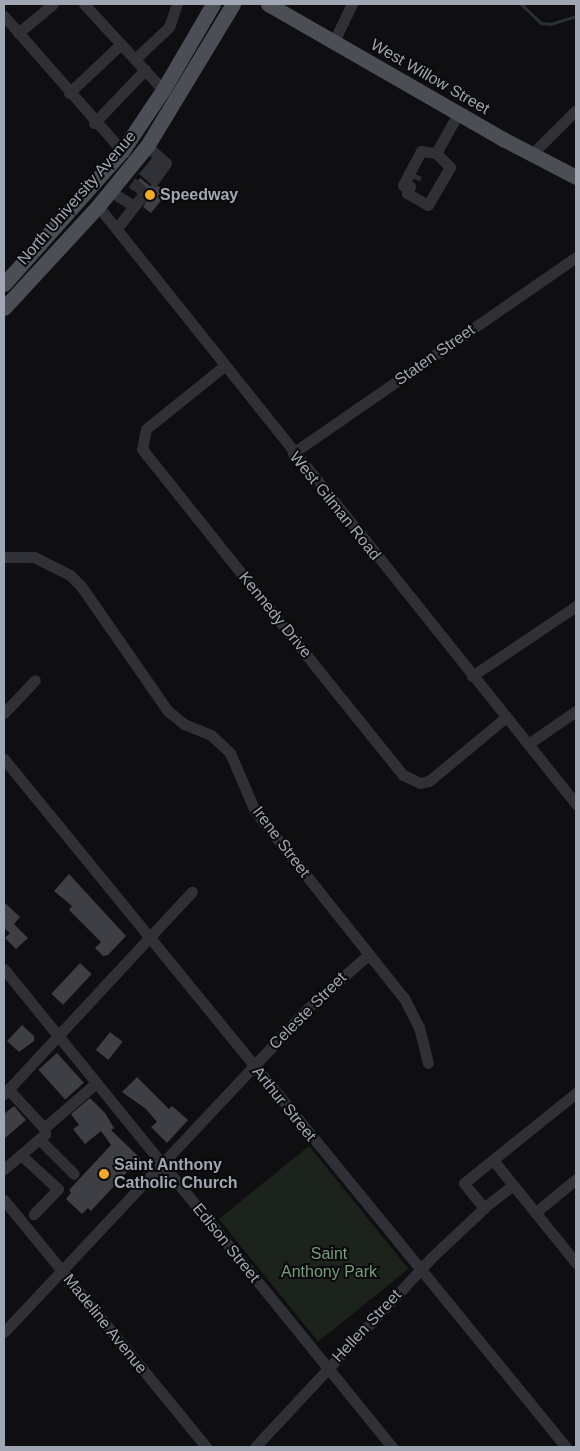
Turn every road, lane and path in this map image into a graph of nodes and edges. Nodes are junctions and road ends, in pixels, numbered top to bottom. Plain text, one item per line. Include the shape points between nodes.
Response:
1 (53, 4) edge
2 (84, 4) edge
3 (177, 4) edge
4 (212, 4) edge
5 (233, 4) edge
6 (352, 4) edge
7 (277, 6) edge
8 (4, 16) edge
9 (18, 33) junction
10 (334, 42) junction
11 (121, 44) junction
12 (135, 60) junction
13 (145, 70) junction
14 (163, 90) junction
15 (69, 93) junction
16 (576, 110) edge
17 (458, 114) junction
18 (94, 123) junction
19 (146, 146) junction
20 (122, 151) junction
21 (429, 152) junction
22 (532, 154) junction
23 (150, 177) tunnel mouth
24 (576, 177) edge
25 (110, 191) junction
26 (408, 191) junction
27 (98, 206) junction
28 (117, 228) junction
29 (576, 257) edge
30 (4, 284) edge
31 (4, 308) edge
32 (223, 367) junction
33 (293, 453) junction
34 (4, 557) edge
35 (576, 606) edge
36 (472, 676) junction
37 (35, 680) dead end
38 (576, 710) edge
39 (4, 713) edge
40 (506, 717) junction
41 (528, 744) junction
42 (4, 759) edge
43 (576, 804) edge
44 (192, 892) dead end
45 (149, 938) junction
46 (369, 954) junction
47 (4, 969) edge
48 (58, 1035) junction
49 (428, 1063) dead end
50 (253, 1066) junction
51 (96, 1083) junction
52 (6, 1092) edge
53 (576, 1093) edge
54 (44, 1128) junction
55 (39, 1139) junction
56 (21, 1155) junction
57 (493, 1160) junction
58 (162, 1164) junction
59 (4, 1169) edge
60 (74, 1174) dead end
61 (576, 1179) edge
62 (513, 1184) junction
63 (4, 1200) edge
64 (484, 1208) junction
65 (536, 1212) junction
66 (34, 1214) dead end
67 (576, 1263) edge
68 (420, 1269) junction
69 (62, 1271) junction
70 (4, 1332) edge
71 (328, 1368) junction
72 (206, 1447) edge
73 (255, 1447) edge
74 (392, 1447) edge
75 (566, 1447) edge

1 - 9 street
2 - 11 street
3 - 12 street via 169,27
4 - 14 main road, North University Avenue
5 - 19 main road, North University Avenue
6 - 10 street
7 - 10 main road, West Willow Street
8 - 9 street
9 - 15 street
10 - 17 main road, West Willow Street
11 - 12 street
11 - 15 street
12 - 13 street
13 - 14 street
13 - 18 street
14 - 20 main road, North University Avenue
15 - 18 street
16 - 22 street
17 - 21 street
17 - 22 main road, West Willow Street
18 - 20 street
19 - 23 street via 166,163
19 - 25 main road, North University Avenue
20 - 30 main road, North University Avenue
21 - 26 street
21 - 26 street via 403,184
21 - 26 street via 450,167 428,205
22 - 24 main road, West Willow Street
25 - 27 main road, North University Avenue
25 - 28 street via 133,198
27 - 28 street, West Gilman Road
27 - 31 main road, North University Avenue
28 - 32 street, West Gilman Road
29 - 33 street, Staten Street
32 - 33 street, West Gilman Road
32 - 40 street, Kennedy Drive via 146,429 142,449 403,775 420,783 429,781
33 - 36 street, West Gilman Road
34 - 46 street, Irene Street via 25,556 48,562 81,586 168,711 184,724 211,735 234,758 255,811
35 - 36 street
36 - 40 street, West Gilman Road
37 - 39 street
38 - 41 street
40 - 41 street, West Gilman Road
41 - 43 street, West Gilman Road
42 - 45 street, Arthur Street
44 - 45 street
45 - 48 street
45 - 50 street, Arthur Street
46 - 49 street, Irene Street via 414,1014
46 - 50 street, Celeste Street via 308,1008
47 - 48 street, Edison Street
48 - 51 street, Edison Street
48 - 52 street
50 - 58 street, Celeste Street
50 - 68 street, Arthur Street
51 - 54 street
51 - 58 street, Edison Street
52 - 54 street
53 - 57 street
54 - 55 street via 45,1134
55 - 56 street
55 - 60 street
56 - 59 street
56 - 66 street via 58,1189
57 - 62 street
57 - 64 street via 464,1183
58 - 69 street, Celeste Street
58 - 71 street, Edison Street
61 - 65 street
62 - 64 street, Hellen Street
62 - 65 street
63 - 69 street, Madeline Avenue
64 - 68 street, Hellen Street
65 - 67 street
68 - 71 street, Hellen Street
68 - 75 street, Arthur Street
69 - 70 street, Celeste Street
69 - 72 street, Madeline Avenue
71 - 73 street, Hellen Street
71 - 74 street, Edison Street

